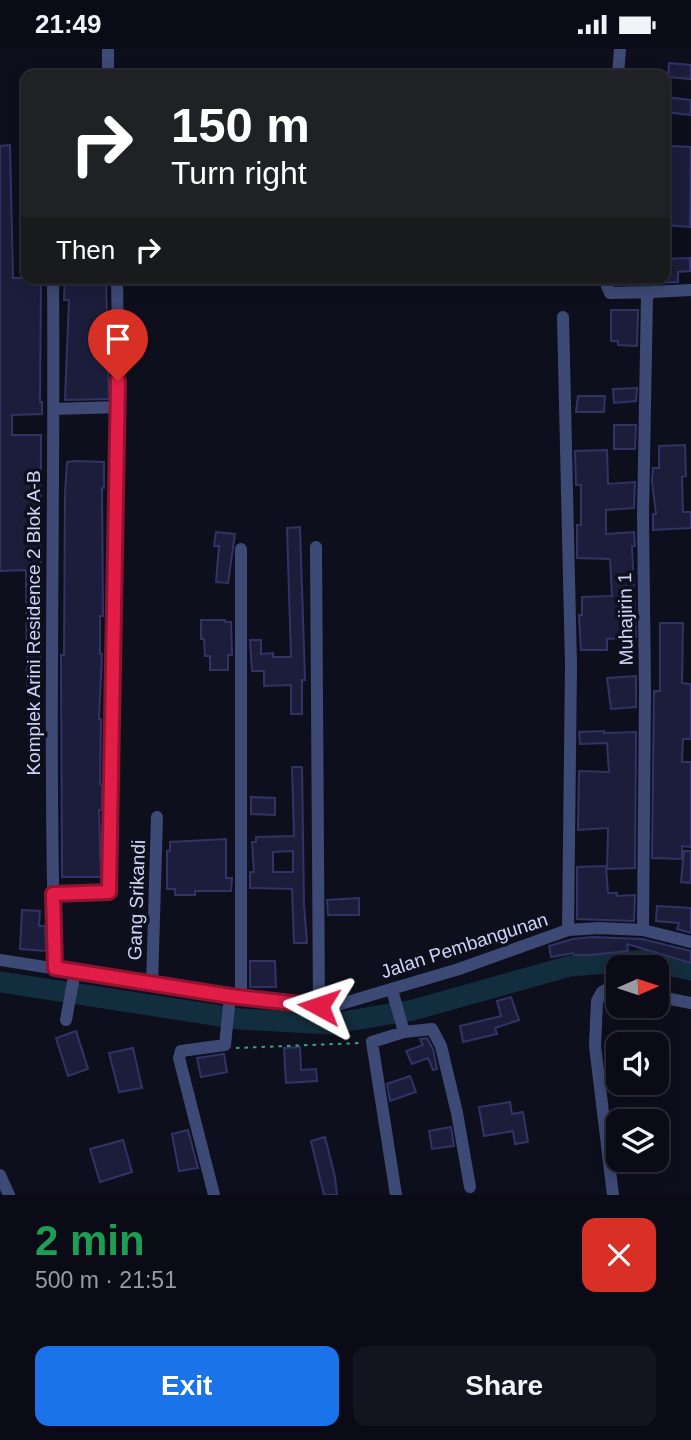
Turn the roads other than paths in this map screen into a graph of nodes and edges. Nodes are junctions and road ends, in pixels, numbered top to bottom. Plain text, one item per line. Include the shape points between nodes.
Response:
1 (108, 49) edge
2 (620, 49) edge
3 (108, 70) edge
4 (618, 70) edge
5 (53, 284) edge
6 (117, 284) edge
7 (607, 284) edge
8 (691, 290) edge
9 (652, 292) junction
10 (563, 317) dead end
11 (119, 407) junction
12 (54, 409) junction
13 (316, 547) dead end
14 (241, 549) dead end
15 (158, 817) dead end
16 (53, 894) junction
17 (568, 930) junction
18 (643, 930) junction
19 (691, 942) edge
20 (0, 960) edge
21 (55, 968) junction
22 (75, 971) junction
23 (152, 985) junction
24 (606, 990) edge
25 (394, 994) junction
26 (234, 997) junction
27 (669, 999) edge
28 (691, 1003) edge
29 (319, 1006) junction
30 (66, 1020) dead end
31 (403, 1027) junction
32 (0, 1175) edge
33 (470, 1187) dead end
34 (9, 1195) edge
35 (214, 1195) edge
36 (396, 1195) edge
37 (613, 1195) edge

1 - 3 street
2 - 4 street
5 - 12 street, Komplek Arini Residence 2 Blok A-B
6 - 11 street
7 - 9 street via 610,293
8 - 9 street
9 - 18 street, Muhajirin 1 via 646,308 643,515
10 - 17 street via 571,665
11 - 12 street
11 - 16 street via 109,892
12 - 16 street, Komplek Arini Residence 2 Blok A-B
13 - 29 street
14 - 26 street
15 - 23 street, Gang Srikandi
16 - 21 street, Komplek Arini Residence 2 Blok A-B
17 - 18 street, Jalan Pembangunan
17 - 25 street, Jalan Pembangunan
18 - 19 street, Jalan Pembangunan
20 - 21 street, Jalan Pembangunan
21 - 22 street, Jalan Pembangunan
22 - 23 street, Jalan Pembangunan
22 - 30 street
23 - 26 street, Jalan Pembangunan
24 - 37 street via 597,1001 595,1045
25 - 29 street, Jalan Pembangunan
25 - 31 street
26 - 29 street, Jalan Pembangunan
26 - 35 street via 225,1045 181,1051 179,1058
27 - 28 street
31 - 33 street via 432,1029 436,1034
31 - 36 street via 372,1042
32 - 34 street

